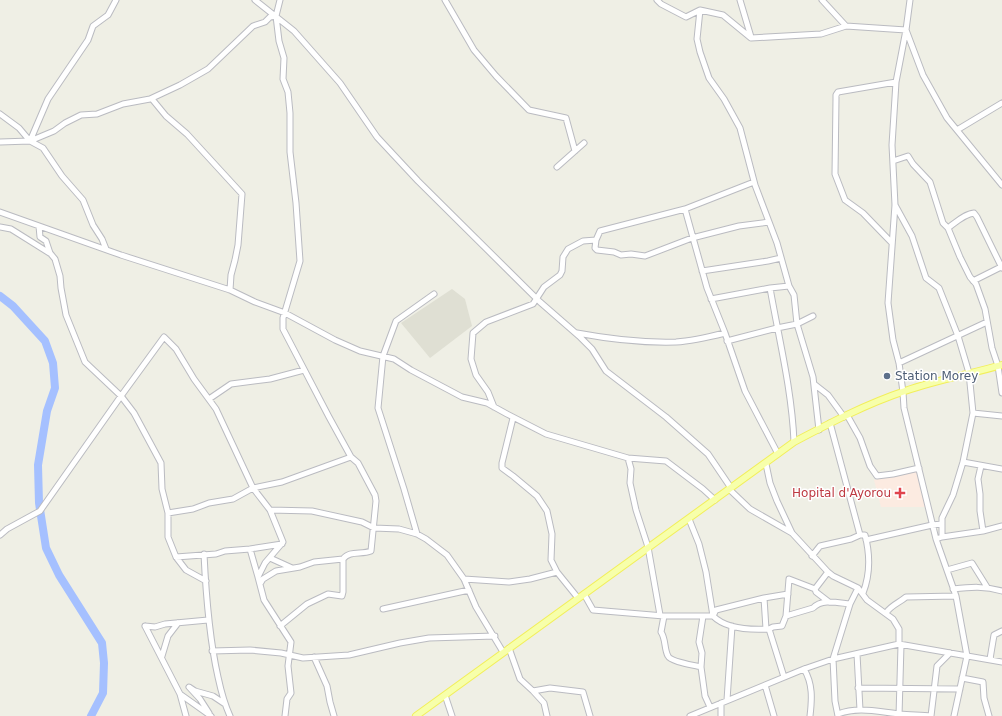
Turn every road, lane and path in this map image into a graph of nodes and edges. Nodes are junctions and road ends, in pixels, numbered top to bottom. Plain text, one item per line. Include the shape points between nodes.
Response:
1 (116, 0) edge
2 (255, 0) edge
3 (280, 0) edge
4 (445, 0) edge
5 (657, 0) edge
6 (740, 0) edge
7 (822, 0) edge
8 (910, 0) edge
9 (700, 10) junction
10 (276, 16) junction
11 (846, 26) junction
12 (906, 30) junction
13 (751, 38) junction
14 (896, 82) junction
15 (152, 99) junction
16 (1002, 103) edge
17 (0, 114) edge
18 (957, 130) junction
19 (30, 140) junction
20 (0, 142) edge
21 (584, 143) dead end
22 (575, 151) junction
23 (893, 162) junction
24 (557, 167) dead end
25 (754, 182) junction
26 (1002, 185) edge
27 (895, 205) junction
28 (685, 209) junction
29 (0, 212) edge
30 (768, 222) junction
31 (39, 226) junction
32 (0, 227) edge
33 (948, 228) junction
34 (692, 238) junction
35 (596, 240) junction
36 (892, 243) junction
37 (106, 249) junction
38 (52, 254) junction
39 (781, 258) junction
40 (1002, 268) edge
41 (702, 271) junction
42 (973, 281) junction
43 (789, 286) junction
44 (770, 288) junction
45 (230, 290) junction
46 (434, 294) dead end
47 (537, 299) junction
48 (711, 299) junction
49 (285, 313) junction
50 (813, 316) dead end
51 (987, 322) junction
52 (797, 324) junction
53 (777, 328) junction
54 (725, 332) junction
55 (576, 333) junction
56 (958, 336) junction
57 (727, 341) junction
58 (382, 356) junction
59 (899, 363) junction
60 (1000, 366) edge
61 (304, 370) junction
62 (969, 373) junction
63 (814, 384) junction
64 (903, 392) junction
65 (1002, 393) edge
66 (121, 396) junction
67 (209, 399) junction
68 (494, 407) junction
69 (973, 413) junction
70 (845, 416) junction
71 (1002, 416) edge
72 (513, 418) junction
73 (830, 423) junction
74 (819, 430) junction
75 (794, 442) junction
76 (778, 454) junction
77 (351, 457) junction
78 (628, 458) junction
79 (963, 462) junction
80 (766, 464) junction
81 (980, 466) junction
82 (919, 468) junction
83 (1002, 469) edge
84 (254, 488) junction
85 (730, 489) junction
86 (715, 500) junction
87 (270, 510) junction
88 (168, 513) junction
89 (689, 519) junction
90 (942, 524) junction
91 (932, 525) junction
92 (1002, 526) edge
93 (374, 528) junction
94 (982, 531) junction
95 (792, 533) junction
96 (417, 534) junction
97 (0, 535) edge
98 (860, 536) junction
99 (942, 537) junction
100 (936, 539) junction
101 (866, 540) junction
102 (282, 544) junction
103 (648, 547) junction
104 (250, 549) junction
105 (204, 554) junction
106 (812, 556) junction
107 (176, 557) junction
108 (270, 558) junction
109 (343, 559) junction
110 (293, 568) junction
111 (947, 570) junction
112 (557, 572) junction
113 (828, 572) junction
114 (258, 577) junction
115 (464, 579) junction
116 (206, 581) junction
117 (260, 584) junction
118 (987, 587) junction
119 (858, 588) junction
120 (815, 589) junction
121 (954, 589) junction
122 (469, 590) junction
123 (1002, 591) edge
124 (863, 593) junction
125 (584, 594) junction
126 (788, 594) junction
127 (956, 596) junction
128 (578, 598) junction
129 (764, 598) junction
130 (829, 602) junction
131 (850, 604) junction
132 (383, 609) dead end
133 (886, 613) junction
134 (662, 615) junction
135 (703, 616) junction
136 (713, 616) junction
137 (786, 616) junction
138 (208, 620) junction
139 (178, 623) junction
140 (280, 626) junction
141 (732, 626) junction
142 (768, 629) junction
143 (1002, 631) edge
144 (495, 636) junction
145 (900, 645) junction
146 (509, 648) junction
147 (212, 651) junction
148 (503, 652) junction
149 (950, 653) junction
150 (857, 654) junction
151 (290, 655) junction
152 (162, 656) junction
153 (967, 656) junction
154 (314, 657) junction
155 (833, 659) junction
156 (990, 659) junction
157 (1002, 662) edge
158 (701, 667) junction
159 (804, 669) junction
160 (784, 677) junction
161 (962, 678) junction
162 (765, 685) junction
163 (858, 688) junction
164 (900, 688) junction
165 (934, 688) junction
166 (960, 689) junction
167 (533, 691) junction
168 (180, 694) junction
169 (445, 695) junction
170 (728, 700) junction
171 (721, 703) junction
172 (224, 704) junction
173 (710, 707) junction
174 (848, 710) junction
175 (860, 710) junction
176 (838, 715) edge
177 (900, 715) edge
178 (186, 716) edge
179 (211, 716) edge
180 (230, 716) edge
181 (285, 716) edge
182 (334, 716) edge
183 (416, 716) edge
184 (452, 716) edge
185 (547, 716) edge
186 (590, 716) edge
187 (690, 716) edge
188 (721, 716) edge
189 (774, 716) edge
190 (810, 716) edge
191 (850, 716) edge
192 (931, 716) edge
193 (954, 716) edge
194 (989, 716) edge

1 - 19 street via 108,15 94,26 88,40 48,99
2 - 10 street
3 - 10 street
4 - 22 street via 474,50 529,110 566,118
5 - 9 street via 686,17
6 - 13 street
7 - 11 street
8 - 12 street
9 - 13 street via 723,15
9 - 25 street via 697,39 700,52 709,78 740,128
10 - 15 street via 253,26 208,69
10 - 47 street via 294,31 340,83 377,137
10 - 49 street via 284,58 282,79 288,92 290,152 300,260
11 - 12 street
11 - 13 street via 822,34
12 - 14 street
12 - 18 street via 923,75 947,118
14 - 23 street
14 - 36 street via 838,92 836,95 835,174 845,200 863,213
15 - 19 street via 123,104 96,114 80,115 54,131
15 - 45 street via 242,194 238,245
16 - 18 street
17 - 19 street
18 - 26 street
19 - 20 street
19 - 37 street via 43,148 82,200
21 - 22 street
22 - 24 street
23 - 27 street
23 - 33 street via 908,156 930,182 943,223
25 - 28 street
25 - 30 street
27 - 36 street
27 - 56 street via 912,236 926,278 939,288
28 - 34 street
28 - 35 street via 600,231
29 - 31 street
30 - 34 street
30 - 39 street
31 - 37 street
31 - 38 street via 40,237 46,241
32 - 38 street via 11,230
33 - 40 street via 974,213
33 - 42 street
34 - 35 street via 645,256 597,250
34 - 41 street
35 - 47 street via 583,242 568,249 563,257 560,276 544,287
36 - 59 street via 888,303
37 - 45 street
38 - 66 street via 60,276 66,315 85,362
39 - 41 street
39 - 43 street
40 - 42 street
41 - 48 street
42 - 51 street via 985,309
43 - 44 street
43 - 52 street via 794,295
44 - 48 street
44 - 53 street
45 - 49 street
46 - 58 street via 396,321
47 - 55 street
47 - 68 street via 533,304 486,322 473,333 470,359
48 - 54 street
49 - 58 street via 360,352
49 - 61 street via 283,329
50 - 52 street
51 - 56 street
51 - 60 street via 992,348
52 - 53 street
52 - 63 street
53 - 57 street
53 - 75 street
54 - 55 street via 677,342 622,340
54 - 57 street
55 - 85 street via 592,350 606,371 666,417 708,454
56 - 59 street
56 - 62 street
57 - 76 street via 745,391
58 - 68 street via 394,359 462,397
58 - 96 street via 378,408
59 - 64 street
60 - 62 main road
60 - 65 street
61 - 67 street via 270,379 231,384
61 - 77 street
62 - 64 main road
62 - 69 street
63 - 70 street via 828,395
63 - 74 street
64 - 70 main road
64 - 82 street via 904,408
66 - 67 street via 164,337 176,349
66 - 88 street via 134,413 160,463 162,489
66 - 97 street via 40,511
67 - 84 street
68 - 72 street
69 - 71 street
69 - 79 street
70 - 73 main road
70 - 82 street via 860,438 870,466 877,476
72 - 78 street via 546,434
72 - 112 street via 502,468 537,496 547,511 552,534 551,560
73 - 74 main road
73 - 98 street
74 - 75 main road
75 - 76 main road
76 - 80 main road
77 - 84 street via 282,482
77 - 93 street via 358,463 376,498
78 - 86 street via 666,461
78 - 103 street via 636,510
79 - 81 street
79 - 90 street
80 - 85 main road
80 - 95 street via 770,483
81 - 83 street
81 - 94 street via 978,479
82 - 91 street
84 - 87 street
84 - 88 street via 233,499
85 - 86 main road
85 - 95 street via 750,509
86 - 89 main road
87 - 93 street via 312,511 362,522
87 - 102 street
88 - 107 street via 168,537
89 - 103 main road
89 - 136 street via 699,544
90 - 91 street
90 - 99 street
91 - 100 street
91 - 101 street
92 - 94 street
93 - 96 street via 399,529
93 - 109 street via 371,551 350,553
94 - 99 street
95 - 106 street
96 - 115 street via 447,555
98 - 101 street via 865,535
98 - 106 street via 820,546
99 - 100 street
100 - 111 street
101 - 124 street via 869,554
102 - 104 street
102 - 108 street
103 - 125 main road
103 - 134 street
104 - 105 street
104 - 114 street
105 - 107 street
105 - 116 street
106 - 113 street
107 - 116 street via 186,570
108 - 110 street
108 - 114 street
109 - 110 street via 314,562
109 - 140 street via 342,596 328,594 307,604
110 - 117 street via 276,570
111 - 118 street via 972,563
111 - 121 street
112 - 115 street via 509,582
112 - 128 street
113 - 119 street
113 - 120 street
114 - 117 street
115 - 122 street
116 - 138 street
117 - 140 street via 264,600
118 - 121 street
118 - 123 street
119 - 124 street
119 - 131 street
120 - 126 street via 789,579
120 - 130 street
121 - 127 street
122 - 132 street
122 - 144 street via 476,607
124 - 133 street via 867,600
125 - 128 main road
125 - 134 street via 593,610
126 - 129 street
126 - 137 street
127 - 133 street via 906,597 890,607
127 - 153 street
128 - 146 main road
129 - 136 street via 716,610
129 - 142 street
130 - 131 street
130 - 137 street via 816,604 813,608
131 - 155 street
133 - 145 street via 899,629
134 - 135 street
134 - 158 street via 661,632 671,660
135 - 136 street
135 - 158 street
136 - 141 street via 718,622
137 - 142 street via 782,626
138 - 139 street
138 - 147 street
139 - 152 street via 168,636
139 - 152 street via 145,626
140 - 151 street via 291,642
141 - 142 street
141 - 170 street
142 - 160 street
143 - 156 street via 994,635
144 - 148 street
144 - 154 street via 429,638 349,656
145 - 149 street
145 - 150 street
145 - 164 street
146 - 148 main road
146 - 167 street via 520,678
147 - 151 street via 250,650
147 - 172 street
148 - 169 main road
149 - 153 street
149 - 165 street via 937,666
150 - 155 street
150 - 163 street
151 - 154 street
151 - 181 street via 288,666 291,693 287,699
152 - 168 street
153 - 156 street
153 - 161 street
154 - 182 street via 326,686
155 - 159 street
155 - 176 street via 834,694
156 - 157 street
158 - 173 street via 705,696
159 - 160 street
159 - 190 street via 810,678 812,688
160 - 162 street
161 - 166 street
161 - 194 street via 983,682
162 - 170 street
162 - 189 street
163 - 164 street
163 - 175 street
164 - 165 street
164 - 177 street
165 - 166 street
165 - 192 street
166 - 193 street
167 - 185 street via 544,703
167 - 186 street via 550,688 583,692
168 - 178 street
168 - 179 street
169 - 183 main road
169 - 184 street
170 - 171 street
171 - 173 street
171 - 188 street
172 - 179 street via 189,687
172 - 180 street
173 - 187 street
174 - 175 street
174 - 176 street
174 - 191 street
175 - 177 street
177 - 192 street

